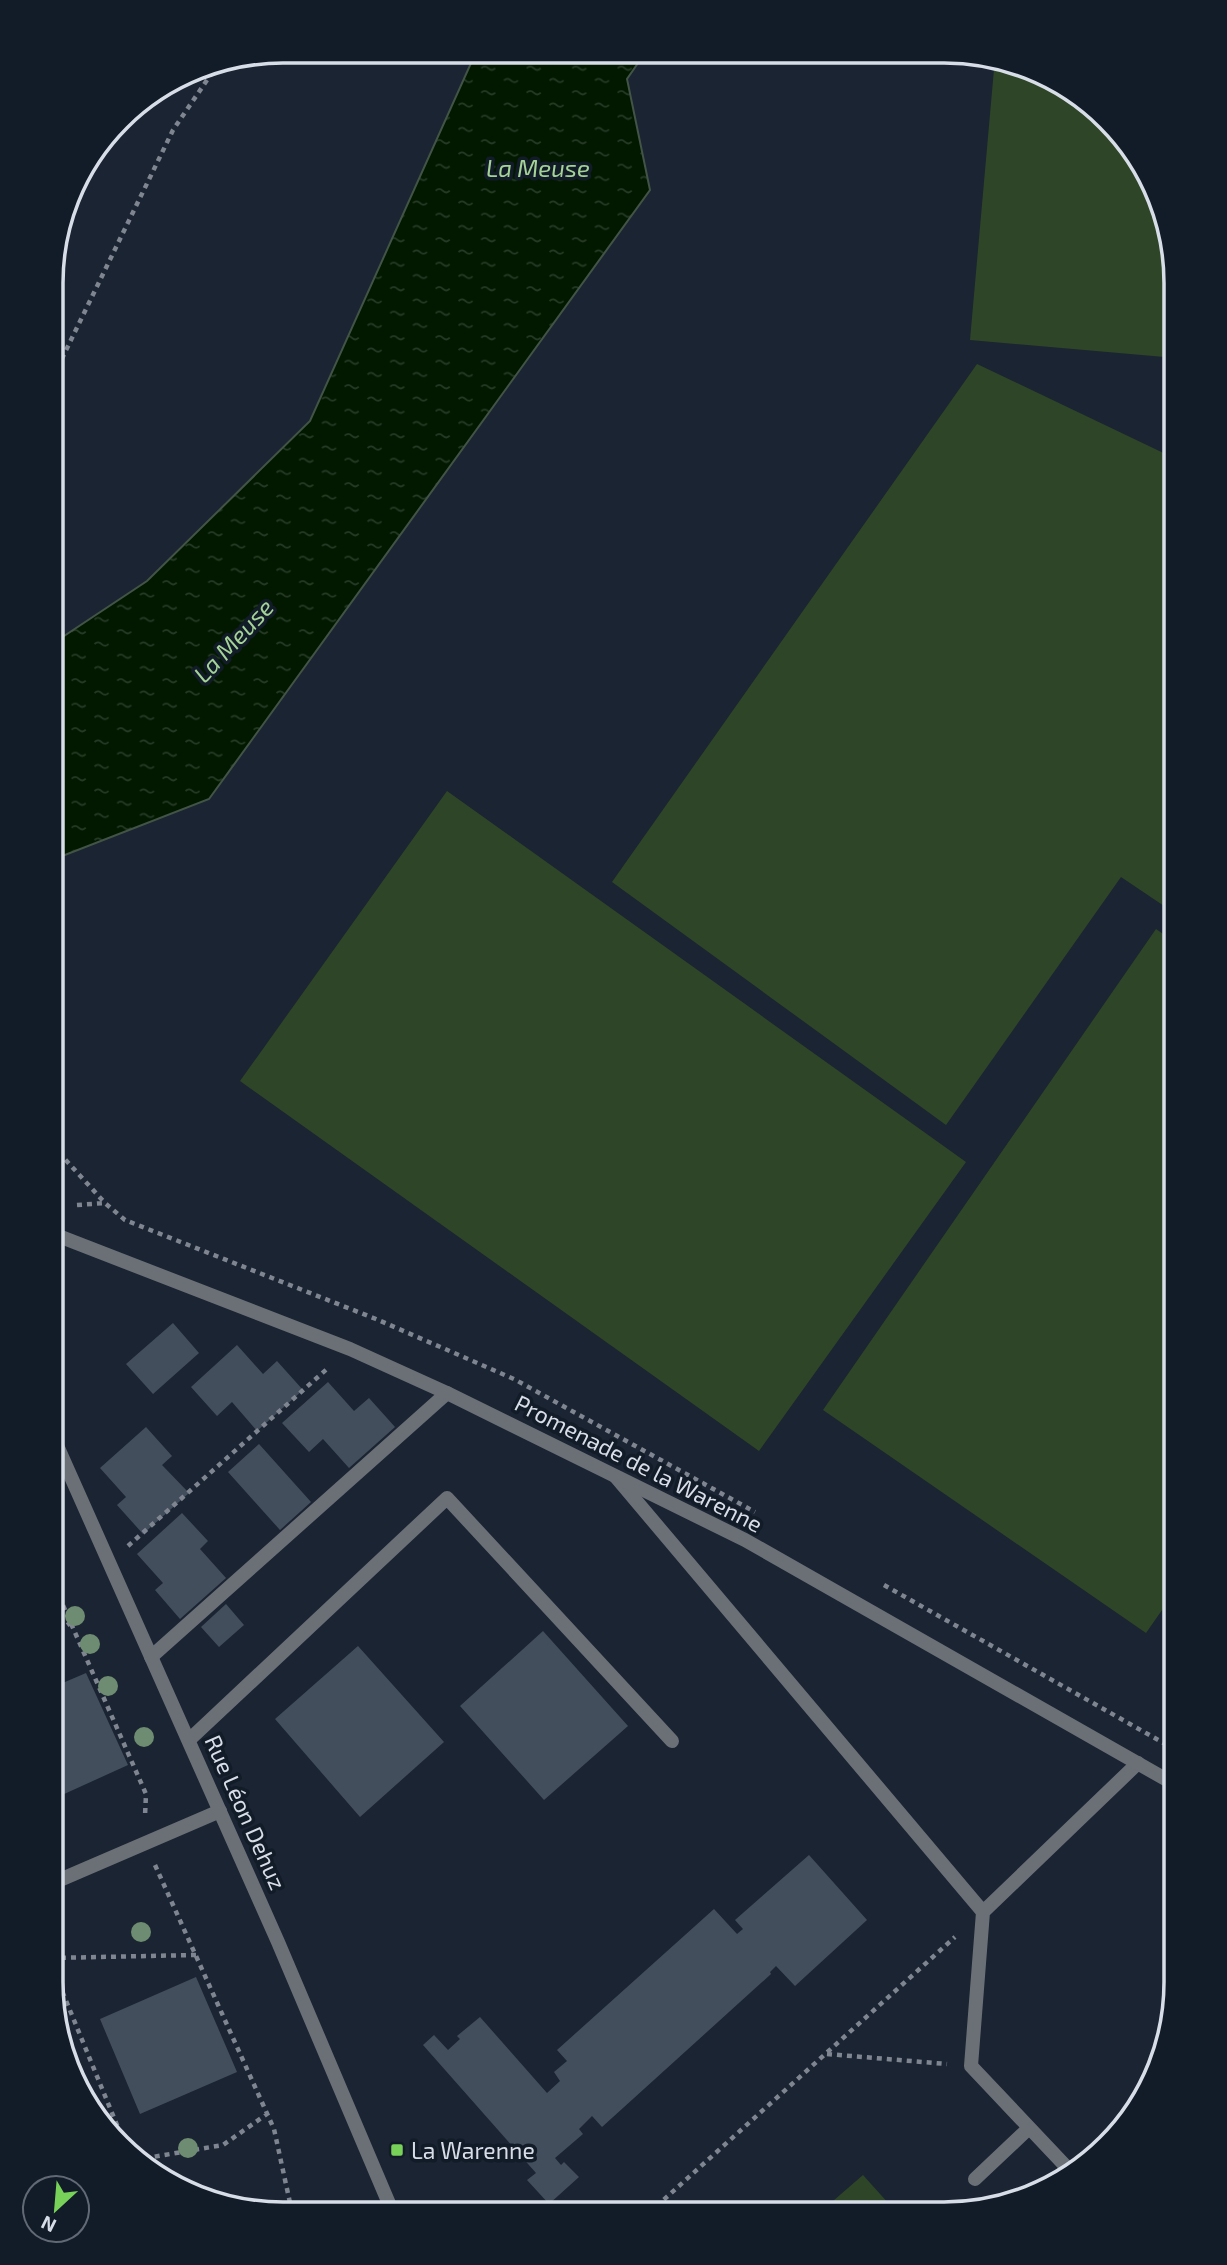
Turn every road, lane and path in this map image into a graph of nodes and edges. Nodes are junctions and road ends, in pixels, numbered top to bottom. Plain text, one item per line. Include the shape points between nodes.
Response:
1 (210, 76) edge
2 (63, 355) edge
3 (63, 1243) edge
4 (350, 1349) junction
5 (447, 1393) junction
6 (63, 1460) edge
7 (616, 1477) junction
8 (108, 1563) junction
9 (63, 1606) edge
10 (70, 1623) junction
11 (63, 1628) edge
12 (150, 1657) junction
13 (189, 1740) junction
14 (672, 1741) dead end
15 (1138, 1763) junction
16 (1164, 1778) edge
17 (220, 1811) junction
18 (146, 1843) junction
19 (63, 1879) edge
20 (983, 1912) junction
21 (196, 1955) junction
22 (63, 1958) edge
23 (63, 1993) edge
24 (826, 2054) junction
25 (971, 2066) junction
26 (267, 2113) junction
27 (117, 2126) edge
28 (1029, 2128) junction
29 (151, 2157) edge
30 (1065, 2166) edge
31 (975, 2179) dead end
32 (290, 2202) edge
33 (388, 2202) edge
34 (661, 2202) edge

1 - 2 path via 173,130
3 - 4 street, Promenade de la Warenne
4 - 5 street, Promenade de la Warenne
4 - 8 path
5 - 7 street, Promenade de la Warenne
5 - 12 street
6 - 8 street, Rue Léon Dehuz
7 - 15 street, Promenade de la Warenne via 745,1540
7 - 20 street
8 - 12 street, Rue Léon Dehuz
9 - 10 path
10 - 11 path
10 - 18 path via 146,1794
12 - 13 street, Rue Léon Dehuz
13 - 14 street via 447,1498
13 - 17 street, Rue Léon Dehuz
15 - 16 street, Promenade de la Warenne
15 - 20 street
17 - 18 street
17 - 33 street, Rue Léon Dehuz
18 - 19 street
18 - 21 path
20 - 24 path
20 - 25 street
21 - 22 path
21 - 26 path
23 - 27 path
24 - 25 path
24 - 34 path
25 - 28 street
26 - 29 path via 223,2145
26 - 32 path
28 - 30 street
28 - 31 street

